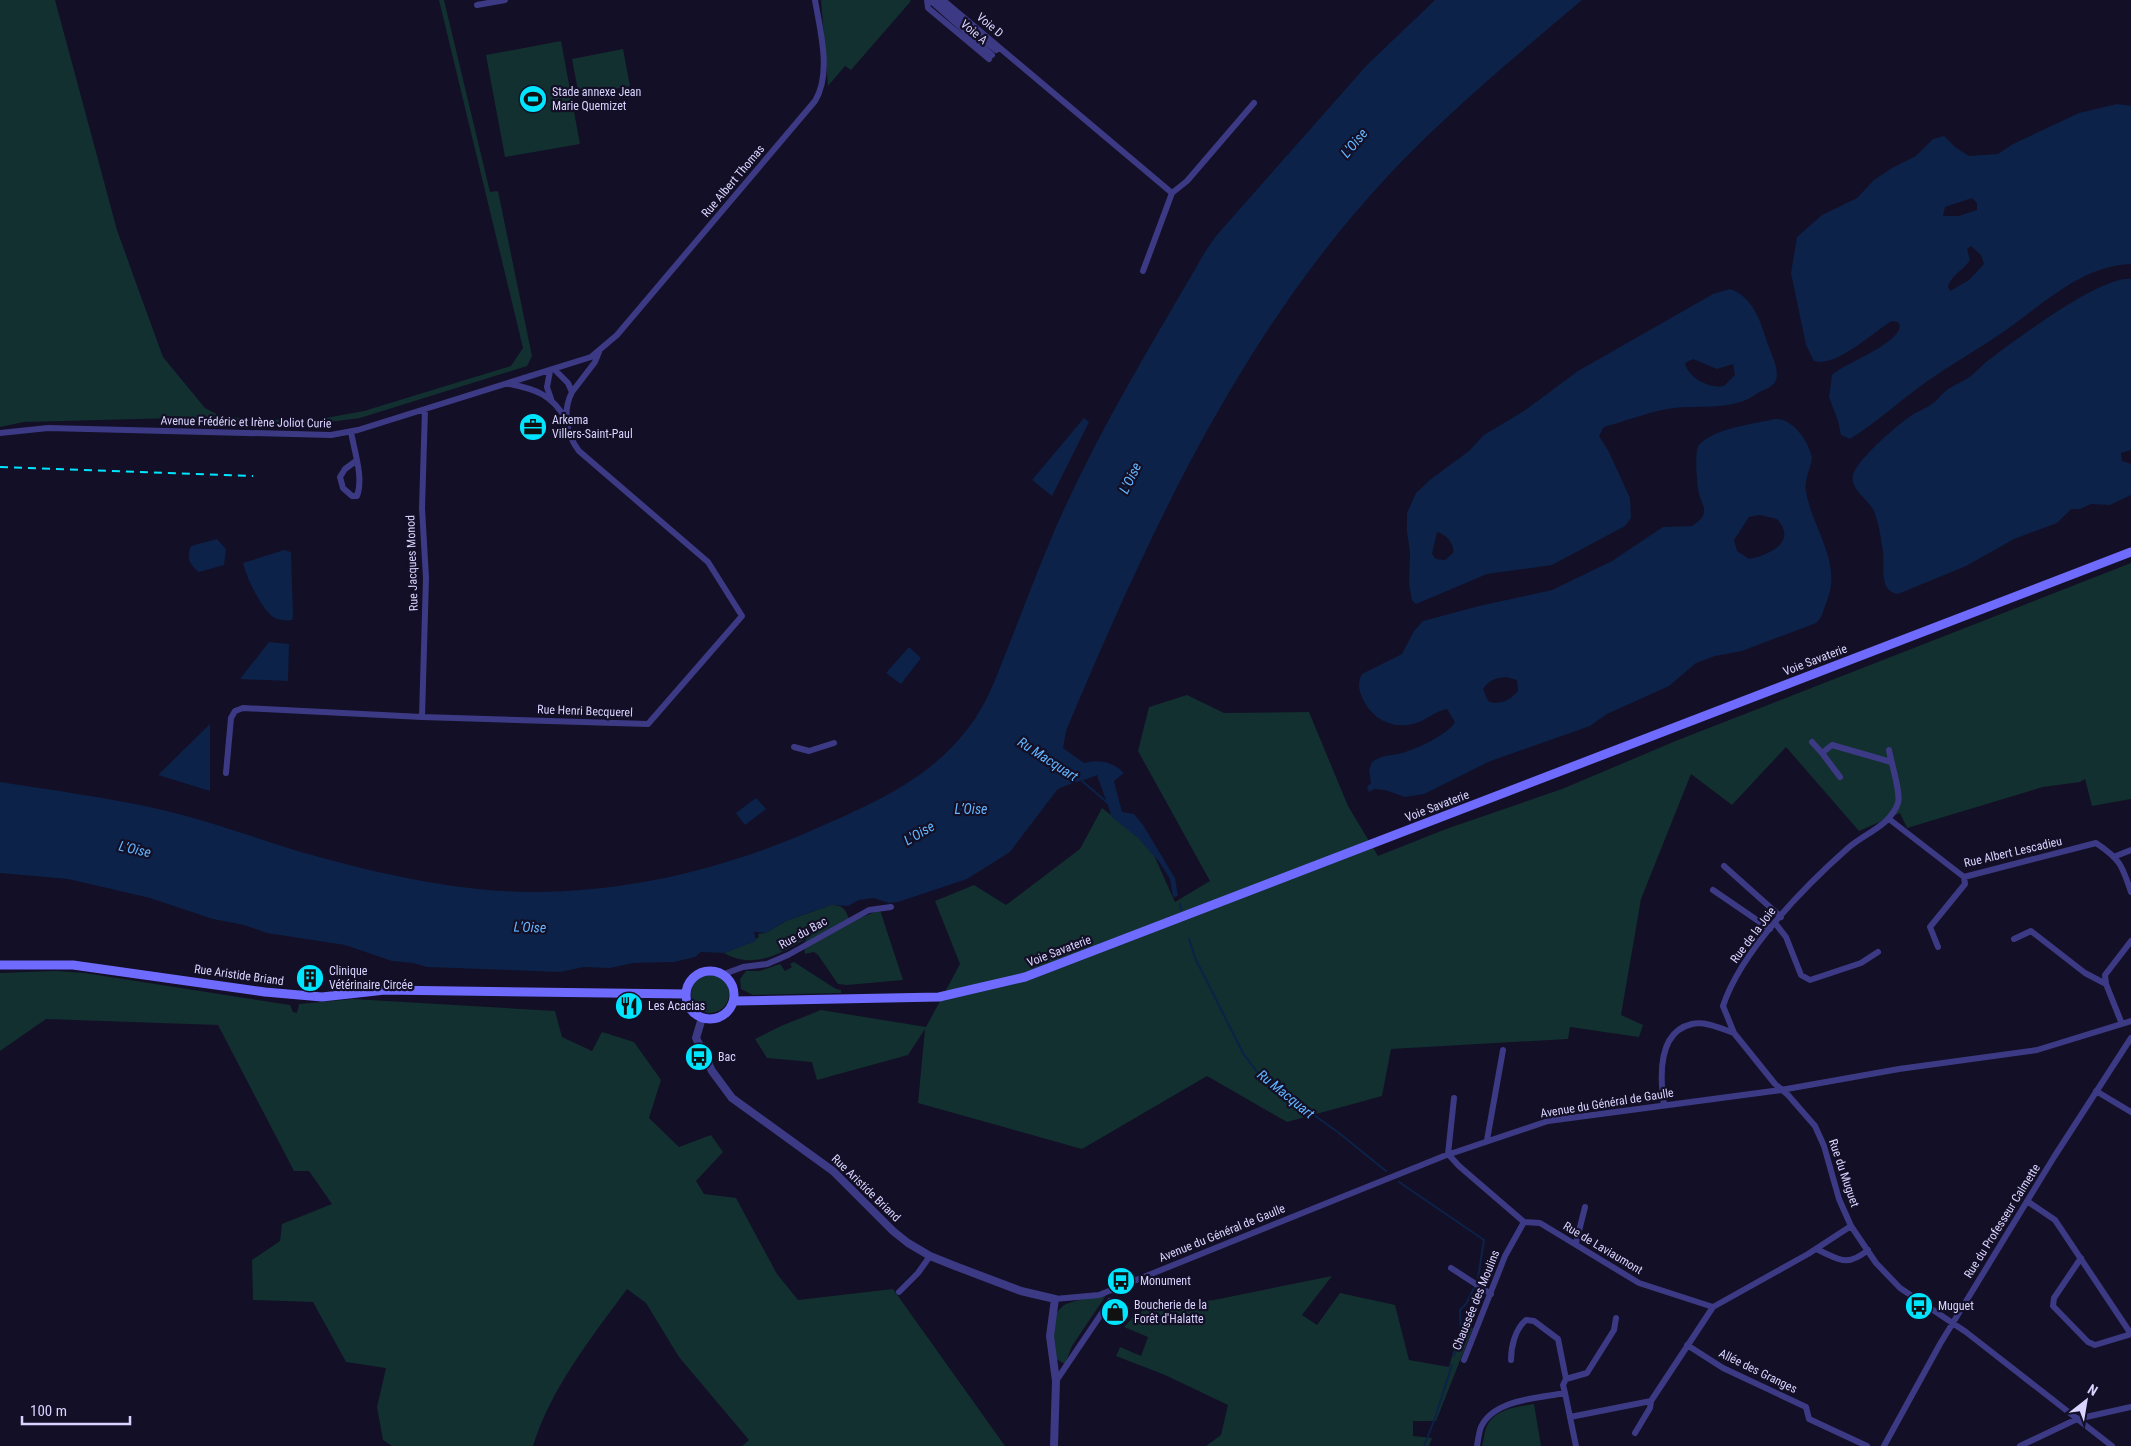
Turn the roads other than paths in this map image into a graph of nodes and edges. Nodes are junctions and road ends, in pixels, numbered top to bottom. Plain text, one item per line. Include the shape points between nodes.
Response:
1 (505, 0) edge
2 (815, 0) edge
3 (928, 0) edge
4 (936, 0) edge
5 (943, 0) edge
6 (477, 5) dead end
7 (994, 53) junction
8 (1254, 102) dead end
9 (1172, 193) junction
10 (1143, 271) dead end
11 (599, 352) junction
12 (552, 371) junction
13 (510, 384) junction
14 (572, 392) junction
15 (553, 402) junction
16 (568, 402) junction
17 (425, 409) junction
18 (566, 421) junction
19 (351, 432) junction
20 (0, 433) edge
21 (356, 461) junction
22 (2131, 552) edge
23 (422, 717) junction
24 (1812, 742) dead end
25 (834, 743) dead end
26 (794, 747) dead end
27 (1889, 750) dead end
28 (1822, 753) junction
29 (1891, 762) junction
30 (226, 772) dead end
31 (1840, 777) dead end
32 (1889, 819) junction
33 (2131, 850) edge
34 (2116, 856) junction
35 (1724, 866) dead end
36 (1964, 877) junction
37 (1713, 890) dead end
38 (2131, 892) edge
39 (892, 907) dead end
40 (1781, 916) junction
41 (1775, 923) junction
42 (1770, 929) junction
43 (2014, 939) dead end
44 (2131, 941) edge
45 (1938, 946) dead end
46 (1878, 952) dead end
47 (0, 965) edge
48 (724, 974) junction
49 (2106, 984) junction
50 (686, 994) junction
51 (734, 1001) junction
52 (702, 1018) junction
53 (2131, 1021) edge
54 (2122, 1024) junction
55 (1734, 1033) junction
56 (2131, 1038) edge
57 (1503, 1050) dead end
58 (1781, 1090) junction
59 (2096, 1091) junction
60 (1454, 1098) dead end
61 (1664, 1106) junction
62 (2131, 1112) edge
63 (1487, 1140) junction
64 (1448, 1154) junction
65 (2027, 1201) junction
66 (1585, 1207) dead end
67 (1524, 1222) junction
68 (1851, 1226) junction
69 (1576, 1243) junction
70 (1816, 1248) junction
71 (1868, 1250) junction
72 (930, 1256) junction
73 (2081, 1258) junction
74 (1451, 1268) dead end
75 (1020, 1291) joint
76 (899, 1292) dead end
77 (1490, 1294) junction
78 (1056, 1299) junction
79 (1110, 1301) dead end
80 (1713, 1307) junction
81 (1616, 1318) dead end
82 (1953, 1322) junction
83 (2131, 1334) edge
84 (1686, 1344) junction
85 (1464, 1360) dead end
86 (1511, 1360) dead end
87 (1566, 1379) junction
88 (1056, 1381) junction
89 (1566, 1393) junction
90 (1651, 1401) junction
91 (2131, 1407) edge
92 (1570, 1417) junction
93 (2077, 1419) junction
94 (1635, 1433) dead end
95 (1054, 1446) edge
96 (1477, 1446) edge
97 (1576, 1446) edge
98 (1867, 1446) edge
99 (1884, 1446) edge
100 (2020, 1446) edge
101 (2112, 1446) edge

1 - 6 street
2 - 11 street, Rue Albert Thomas via 823,64 820,91 815,101 624,328
3 - 7 street, Voie A via 928,8
4 - 7 street
5 - 7 street, Voie D
7 - 9 street
8 - 9 street
9 - 10 street
11 - 12 street, Avenue Frédéric et Irène Joliot Curie
11 - 14 street
12 - 13 street, Avenue Frédéric et Irène Joliot Curie
12 - 14 street via 568,382
12 - 15 street via 547,387
13 - 15 street via 536,390
13 - 17 street, Avenue Frédéric et Irène Joliot Curie
14 - 16 street
15 - 16 street
15 - 18 street
16 - 18 street
17 - 19 street, Avenue Frédéric et Irène Joliot Curie
17 - 23 street, Rue Jacques Monod via 422,508 426,578
18 - 23 street, Rue Henri Becquerel via 571,438 582,454 708,562 742,616 648,724
19 - 20 street, Avenue Frédéric et Irène Joliot Curie via 311,436 48,428
19 - 21 street
21 - 21 street via 340,477 343,488 352,496 359,491
22 - 51 main road, Voie Savaterie via 1025,977 939,997
23 - 30 street, Rue Henri Becquerel via 240,708 230,720
24 - 28 street
25 - 26 street via 809,751
27 - 29 street
28 - 29 street via 1832,745
28 - 31 street
29 - 32 street via 1898,801
32 - 36 street, Rue Albert Lescadieu
32 - 40 street, Rue de la Joie via 1849,846
33 - 34 street
34 - 36 street, Rue Albert Lescadieu via 2096,843
34 - 38 street
35 - 40 street
36 - 45 street via 1965,884 1930,928
37 - 42 street
39 - 48 street, Rue du Bac via 869,910 767,964 743,967
40 - 41 street, Rue de la Joie
41 - 42 street, Rue de la Joie
41 - 46 street via 1786,937 1801,975 1810,980 1861,963
42 - 55 street, Rue de la Joie via 1727,994 1723,1006
43 - 49 street via 2031,931 2085,973
44 - 49 street via 2105,975
47 - 50 main road, Rue Aristide Briand via 74,964 264,992 322,997 385,990
48 - 50 main road via 702,971 690,980
48 - 51 main road via 733,986
49 - 54 street
50 - 52 main road via 690,1008
51 - 52 main road via 718,1018
52 - 72 street, Rue Aristide Briand via 696,1038 712,1071 732,1098 833,1171 892,1231
53 - 54 street, Avenue du Général de Gaulle
54 - 58 street, Avenue du Général de Gaulle via 2037,1050 1899,1068
55 - 58 street, Rue de la Joie
55 - 61 street via 1716,1026 1694,1024 1680,1029 1670,1040 1662,1061 1660,1076
56 - 59 street, Rue du Professeur Calmette
57 - 63 street
58 - 61 street, Avenue du Général de Gaulle
58 - 68 street, Rue du Muguet via 1815,1126
59 - 62 street
59 - 65 street, Rue du Professeur Calmette
60 - 64 street
61 - 63 street, Avenue du Général de Gaulle via 1548,1121
63 - 64 street, Avenue du Général de Gaulle
64 - 67 street, Rue de Laviaumont
64 - 78 street, Avenue du Général de Gaulle via 1099,1295
65 - 73 street via 2055,1220
65 - 82 street, Rue du Professeur Calmette
66 - 69 street
67 - 69 street, Rue de Laviaumont via 1540,1223
67 - 77 street, Chaussée des Moulins via 1504,1256
68 - 70 street
68 - 71 street, Rue du Muguet
69 - 80 street, Rue de Laviaumont via 1639,1283
70 - 71 street via 1844,1261 1855,1260
70 - 80 street
71 - 82 street, Rue du Muguet via 1900,1288
72 - 75 street, Rue Aristide Briand
72 - 76 street via 918,1274
73 - 83 street
73 - 83 street via 2054,1298 2053,1306 2088,1342 2095,1345
74 - 77 street
75 - 78 street, Avenue du Général de Gaulle
77 - 85 street, Chaussée des Moulins
78 - 88 street via 1050,1336
79 - 88 street
80 - 84 street
81 - 87 street via 1614,1330 1587,1374
82 - 93 street, Rue du Muguet
82 - 99 street, Rue du Professeur Calmette
84 - 90 street
84 - 98 street, Allée des Granges via 1723,1368 1806,1407 1809,1419
86 - 87 street via 1511,1348 1520,1325 1526,1320 1534,1321 1558,1338
87 - 89 street via 1563,1385
88 - 95 street
89 - 92 street
89 - 96 street via 1501,1408 1481,1427
90 - 92 street
90 - 94 street
91 - 93 street
92 - 97 street
93 - 100 street
93 - 101 street, Rue du Muguet

